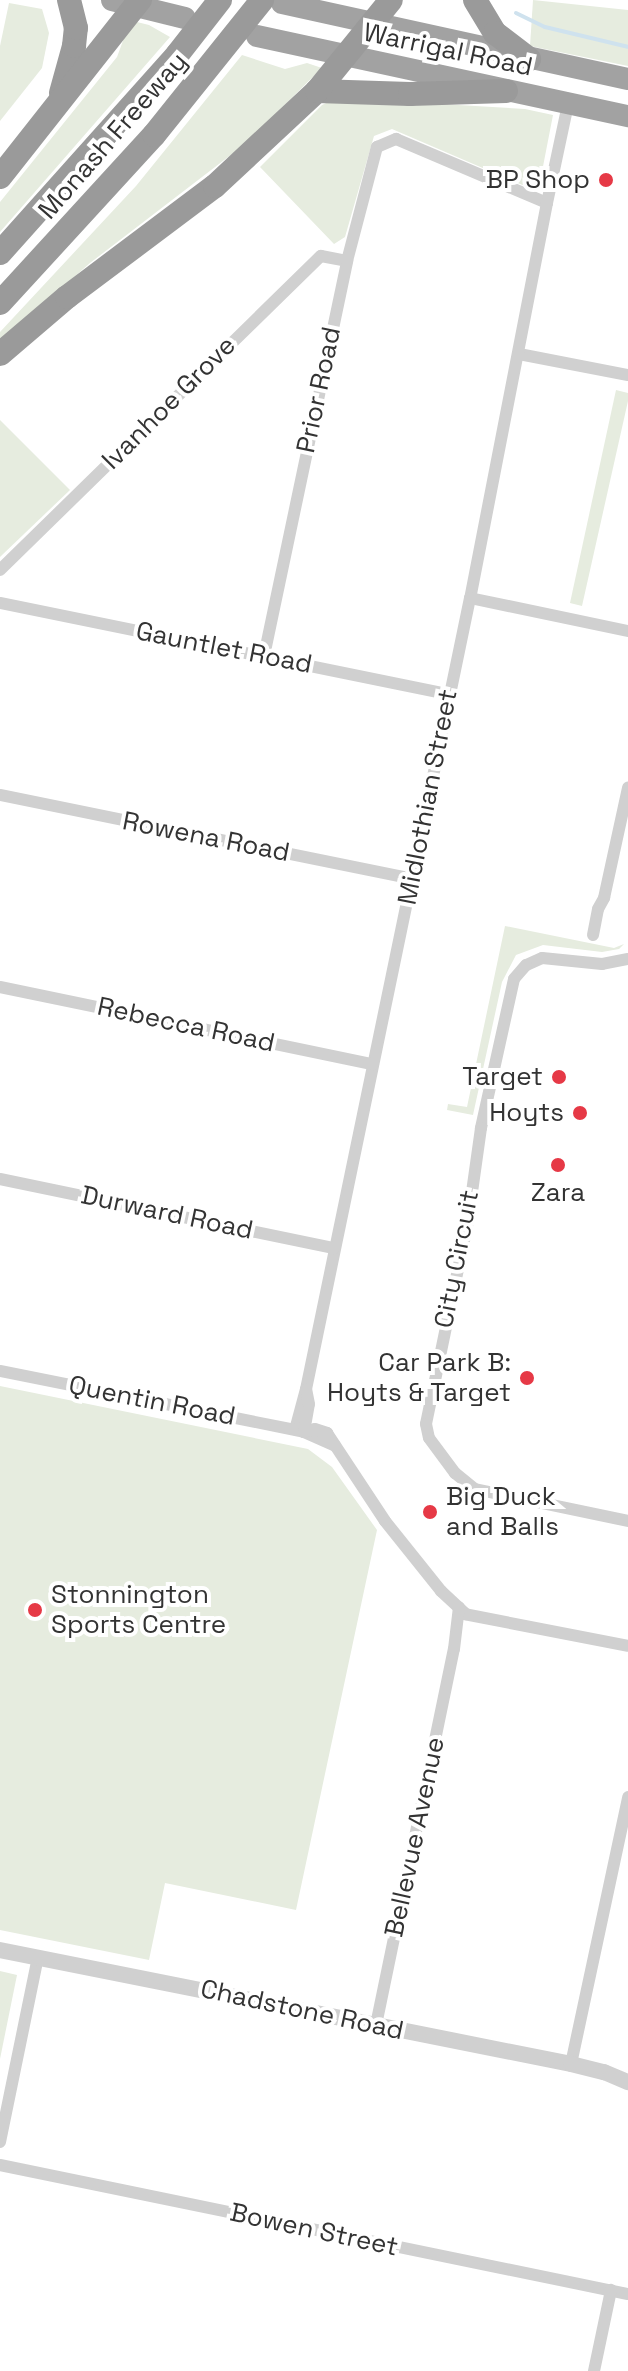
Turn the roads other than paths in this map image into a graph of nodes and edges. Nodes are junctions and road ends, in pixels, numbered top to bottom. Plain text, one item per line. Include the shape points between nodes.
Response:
1 (69, 0) edge
2 (220, 0) edge
3 (391, 0) edge
4 (475, 0) edge
5 (129, 2) edge
6 (272, 2) edge
7 (185, 18) dead end
8 (373, 24) junction
9 (257, 36) dead end
10 (347, 56) junction
11 (529, 59) junction
12 (628, 79) edge
13 (317, 91) junction
14 (506, 91) junction
15 (58, 103) junction
16 (568, 104) junction
17 (628, 116) edge
18 (0, 177) edge
19 (547, 203) junction
20 (0, 253) edge
21 (347, 261) junction
22 (0, 303) edge
23 (0, 354) edge
24 (519, 354) junction
25 (628, 375) edge
26 (0, 570) edge
27 (470, 598) junction
28 (0, 603) edge
29 (628, 631) edge
30 (264, 656) junction
31 (448, 694) junction
32 (628, 788) edge
33 (0, 795) edge
34 (412, 879) junction
35 (593, 935) dead end
36 (628, 959) edge
37 (0, 987) edge
38 (373, 1064) junction
39 (0, 1179) edge
40 (334, 1248) junction
41 (0, 1371) edge
42 (299, 1431) junction
43 (628, 1521) edge
44 (461, 1611) junction
45 (628, 1646) edge
46 (628, 1797) edge
47 (0, 1950) edge
48 (38, 1957) junction
49 (376, 2025) junction
50 (571, 2064) junction
51 (628, 2071) edge
52 (604, 2072) junction
53 (628, 2082) edge
54 (0, 2142) edge
55 (0, 2165) edge
56 (611, 2290) junction
57 (628, 2294) edge
58 (594, 2371) edge

1 - 15 highway via 76,28
2 - 20 highway, Monash Freeway
3 - 8 highway
4 - 11 highway via 495,33
5 - 7 highway
5 - 15 highway
6 - 8 highway, Warrigal Road
6 - 22 highway, Monash Freeway
8 - 10 highway
8 - 11 highway, Warrigal Road
9 - 10 highway, Warrigal Road
10 - 13 highway
10 - 14 highway, Warrigal Road
11 - 12 highway, Warrigal Road
13 - 14 highway
13 - 23 highway via 215,186
14 - 16 highway, Warrigal Road
15 - 18 highway
16 - 17 highway, Warrigal Road
16 - 19 street, Midlothian Street
19 - 21 street, Prior Road via 396,139 377,147
19 - 24 street, Midlothian Street
21 - 26 street, Ivanhoe Grove via 321,256
21 - 30 street, Prior Road
24 - 25 street
24 - 27 street, Midlothian Street
27 - 29 street
27 - 31 street, Midlothian Street
28 - 30 street, Gauntlet Road
30 - 31 street, Gauntlet Road
31 - 34 street, Midlothian Street
32 - 35 street
33 - 34 street, Rowena Road
34 - 38 street, Midlothian Street
36 - 43 street, City Circuit via 602,964 542,958 514,979 426,1424 429,1438 455,1473 475,1489
37 - 38 street, Rebecca Road
38 - 40 street, Midlothian Street
39 - 40 street, Durward Road
40 - 42 street, Midlothian Street via 306,1389 309,1404
41 - 42 street, Quentin Road
42 - 44 street, Quentin Road via 335,1446 441,1591 443,1601
44 - 45 street
44 - 49 street, Bellevue Avenue via 461,1637 454,1649
46 - 50 street
47 - 48 street, Chadstone Road
48 - 49 street, Chadstone Road
48 - 54 street
49 - 50 street, Chadstone Road
50 - 52 street, Chadstone Road
51 - 52 street, Chadstone Road
52 - 53 street, Chadstone Road
55 - 56 street, Bowen Street
56 - 57 street, Bowen Street
56 - 58 street

